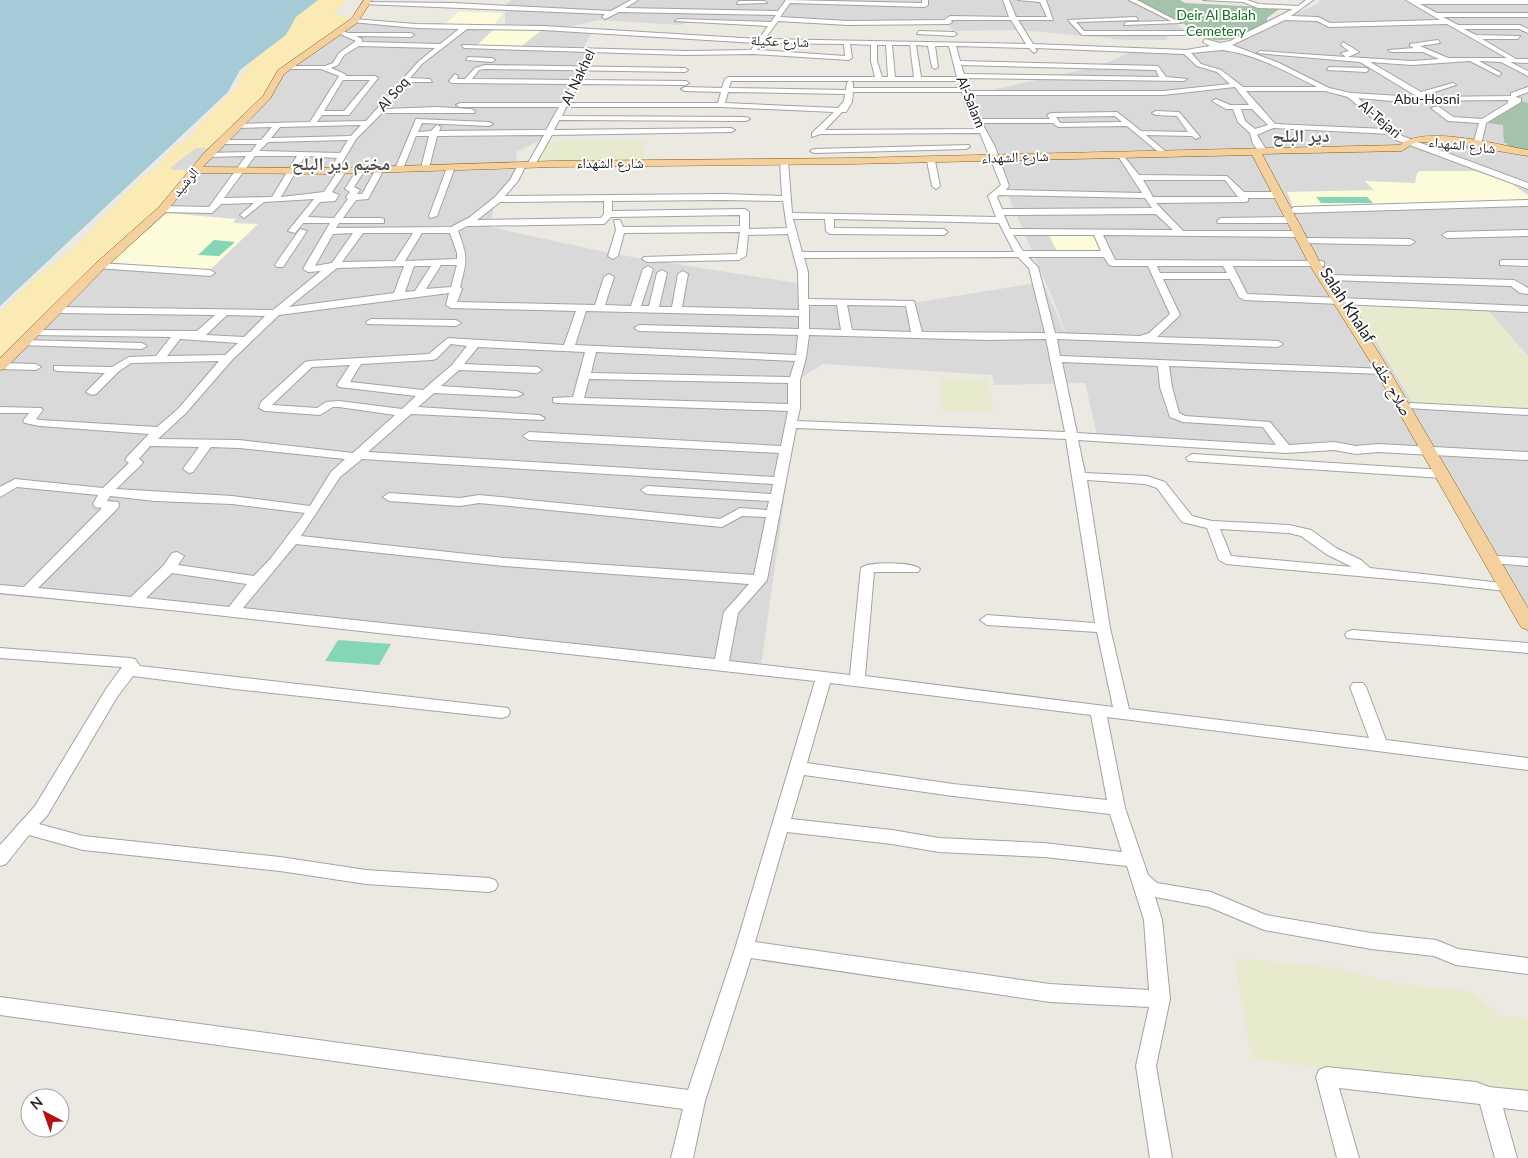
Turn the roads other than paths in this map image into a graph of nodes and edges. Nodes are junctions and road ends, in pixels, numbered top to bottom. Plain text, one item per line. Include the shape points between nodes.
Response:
1 (514, 0) edge
2 (635, 0) edge
3 (789, 0) edge
4 (925, 0) edge
5 (1006, 0) edge
6 (1021, 0) edge
7 (1043, 0) edge
8 (1132, 0) edge
9 (1206, 0) edge
10 (1242, 0) edge
11 (1310, 0) edge
12 (820, 1) edge
13 (1412, 1) edge
14 (366, 2) edge
15 (716, 2) dead end
16 (765, 2) edge
17 (882, 2) edge
18 (1528, 2) edge
19 (735, 3) dead end
20 (854, 3) junction
21 (657, 4) dead end
22 (507, 8) junction
23 (1300, 8) junction
24 (645, 10) junction
25 (616, 11) junction
26 (708, 12) junction
27 (830, 12) junction
28 (758, 13) junction
29 (909, 13) junction
30 (504, 14) dead end
31 (1435, 15) junction
32 (1528, 15) edge
33 (1172, 18) junction
34 (1282, 18) junction
35 (777, 19) junction
36 (678, 20) dead end
37 (1016, 20) junction
38 (354, 21) junction
39 (1478, 21) dead end
40 (857, 22) junction
41 (949, 22) junction
42 (1448, 22) junction
43 (1528, 22) edge
44 (1178, 23) junction
45 (1497, 23) dead end
46 (1075, 25) junction
47 (465, 27) junction
48 (1457, 27) junction
49 (338, 31) junction
50 (1528, 31) edge
51 (1194, 33) junction
52 (350, 34) junction
53 (920, 34) junction
54 (954, 34) junction
55 (848, 35) junction
56 (416, 36) dead end
57 (424, 36) dead end
58 (887, 36) junction
59 (686, 37) junction
60 (1474, 37) junction
61 (1518, 37) dead end
62 (762, 41) junction
63 (1205, 41) joint
64 (1438, 42) dead end
65 (358, 44) junction
66 (415, 44) junction
67 (874, 44) junction
68 (913, 44) junction
69 (921, 44) junction
70 (931, 44) junction
71 (954, 44) junction
72 (1343, 44) dead end
73 (1520, 44) dead end
74 (1223, 45) junction
75 (443, 46) junction
76 (464, 46) dead end
77 (1486, 47) junction
78 (1034, 49) junction
79 (592, 50) junction
80 (1206, 50) joint
81 (1391, 50) dead end
82 (1241, 51) junction
83 (1427, 51) junction
84 (1448, 51) dead end
85 (1500, 51) junction
86 (753, 52) junction
87 (1186, 52) junction
88 (686, 53) junction
89 (1528, 53) edge
90 (468, 59) dead end
91 (1468, 59) junction
92 (1497, 59) junction
93 (1353, 60) junction
94 (1515, 60) junction
95 (1362, 61) junction
96 (1448, 61) junction
97 (956, 62) junction
98 (1528, 62) edge
99 (686, 66) junction
100 (288, 67) junction
101 (935, 67) dead end
102 (326, 68) junction
103 (1330, 69) dead end
104 (466, 70) dead end
105 (476, 70) junction
106 (1376, 70) junction
107 (1499, 74) dead end
108 (1528, 74) edge
109 (455, 76) dead end
110 (343, 77) junction
111 (800, 77) junction
112 (960, 78) junction
113 (1163, 78) junction
114 (879, 79) junction
115 (892, 79) junction
116 (918, 79) junction
117 (945, 79) junction
118 (1184, 79) dead end
119 (405, 80) junction
120 (430, 80) dead end
121 (849, 80) junction
122 (467, 81) junction
123 (1453, 85) dead end
124 (574, 86) junction
125 (627, 86) junction
126 (685, 86) junction
127 (1239, 87) junction
128 (1327, 89) junction
129 (661, 90) dead end
130 (726, 90) junction
131 (950, 90) junction
132 (850, 91) junction
133 (800, 92) junction
134 (965, 92) junction
135 (1351, 95) junction
136 (1424, 96) junction
137 (1519, 97) edge
138 (1453, 98) junction
139 (1216, 101) dead end
140 (460, 105) dead end
141 (677, 105) junction
142 (721, 105) junction
143 (564, 106) junction
144 (1236, 107) junction
145 (1254, 107) junction
146 (1435, 108) dead end
147 (842, 110) junction
148 (380, 111) junction
149 (318, 113) junction
150 (1156, 114) dead end
151 (557, 118) junction
152 (746, 119) dead end
153 (976, 121) junction
154 (1484, 121) junction
155 (438, 122) junction
156 (312, 123) junction
157 (366, 123) junction
158 (237, 126) junction
159 (277, 126) junction
160 (1273, 126) junction
161 (731, 130) dead end
162 (549, 132) junction
163 (818, 132) junction
164 (1136, 132) junction
165 (1392, 132) junction
166 (435, 133) junction
167 (463, 133) junction
168 (1254, 133) junction
169 (413, 134) junction
170 (984, 135) junction
171 (353, 138) junction
172 (265, 140) junction
173 (897, 141) dead end
174 (221, 142) junction
175 (458, 143) dead end
176 (1408, 145) junction
177 (966, 147) dead end
178 (1474, 147) junction
179 (814, 151) junction
180 (1444, 151) junction
181 (1259, 152) junction
182 (1162, 153) junction
183 (253, 154) junction
184 (1528, 154) edge
185 (208, 155) junction
186 (301, 156) junction
187 (342, 156) junction
188 (1122, 156) junction
189 (996, 158) junction
190 (821, 161) junction
191 (931, 161) junction
192 (784, 162) junction
193 (524, 166) junction
194 (450, 167) junction
195 (399, 168) junction
196 (425, 168) junction
197 (380, 169) junction
198 (195, 170) junction
199 (239, 170) junction
200 (292, 170) junction
201 (362, 170) junction
202 (338, 171) junction
203 (1137, 177) junction
204 (936, 186) dead end
205 (1528, 186) edge
206 (1142, 187) junction
207 (1001, 189) junction
208 (327, 194) junction
209 (1241, 195) junction
210 (1278, 195) junction
211 (352, 197) junction
212 (1148, 198) junction
213 (498, 199) junction
214 (608, 199) junction
215 (785, 199) junction
216 (262, 200) junction
217 (275, 200) junction
218 (220, 201) junction
219 (1528, 203) edge
220 (163, 209) junction
221 (1156, 211) junction
222 (244, 215) dead end
223 (1293, 215) junction
224 (433, 216) dead end
225 (788, 216) junction
226 (829, 216) junction
227 (999, 216) junction
228 (606, 218) junction
229 (940, 218) junction
230 (302, 220) junction
231 (336, 221) junction
232 (380, 221) dead end
233 (1221, 221) dead end
234 (467, 223) junction
235 (453, 230) junction
236 (620, 230) junction
237 (743, 230) junction
238 (329, 231) junction
239 (792, 231) junction
240 (359, 232) junction
241 (418, 232) junction
242 (1007, 232) junction
243 (1180, 232) junction
244 (1096, 233) junction
245 (1528, 233) edge
246 (1447, 235) dead end
247 (1304, 237) junction
248 (1410, 242) dead end
249 (1020, 254) junction
250 (1109, 254) junction
251 (800, 255) junction
252 (613, 256) dead end
253 (438, 262) junction
254 (462, 262) junction
255 (1151, 263) junction
256 (1503, 263) dead end
257 (1528, 263) edge
258 (398, 264) junction
259 (410, 264) junction
260 (1227, 264) junction
261 (1318, 264) junction
262 (280, 265) dead end
263 (100, 266) junction
264 (332, 267) junction
265 (210, 273) dead end
266 (662, 273) dead end
267 (683, 274) dead end
268 (1157, 276) junction
269 (1234, 276) junction
270 (609, 277) dead end
271 (1331, 278) junction
272 (456, 289) junction
273 (1528, 291) edge
274 (418, 292) junction
275 (399, 294) junction
276 (1343, 302) junction
277 (842, 304) junction
278 (462, 307) junction
279 (582, 307) junction
280 (599, 307) junction
281 (804, 307) junction
282 (635, 309) junction
283 (653, 309) junction
284 (1528, 309) edge
285 (56, 310) junction
286 (676, 310) junction
287 (225, 312) junction
288 (275, 313) junction
289 (371, 322) dead end
290 (456, 323) junction
291 (639, 328) dead end
292 (804, 331) junction
293 (34, 332) junction
294 (847, 333) junction
295 (917, 334) junction
296 (1052, 336) junction
297 (1141, 339) junction
298 (246, 340) junction
299 (448, 341) junction
300 (24, 343) junction
301 (475, 344) junction
302 (1278, 344) dead end
303 (142, 346) dead end
304 (570, 347) junction
305 (591, 350) junction
306 (228, 358) junction
307 (801, 358) junction
308 (159, 359) junction
309 (1057, 359) junction
310 (357, 362) junction
311 (1163, 362) junction
312 (0, 366) edge
313 (456, 367) junction
314 (36, 368) dead end
315 (58, 368) dead end
316 (114, 370) junction
317 (537, 370) dead end
318 (1382, 371) junction
319 (586, 376) junction
320 (794, 380) junction
321 (343, 386) junction
322 (92, 392) dead end
323 (428, 392) junction
324 (517, 394) dead end
325 (557, 400) dead end
326 (578, 400) junction
327 (330, 404) junction
328 (1410, 406) junction
329 (794, 408) junction
330 (0, 410) edge
331 (406, 412) junction
332 (1528, 412) edge
333 (539, 418) dead end
334 (791, 424) junction
335 (161, 431) junction
336 (529, 436) dead end
337 (1071, 436) junction
338 (146, 442) junction
339 (208, 443) junction
340 (1286, 449) junction
341 (786, 450) junction
342 (1435, 452) junction
343 (359, 456) junction
344 (1528, 456) edge
345 (1192, 458) dead end
346 (189, 469) dead end
347 (1443, 474) junction
348 (1080, 476) junction
349 (778, 481) junction
350 (647, 490) dead end
351 (107, 491) junction
352 (0, 493) edge
353 (389, 498) dead end
354 (775, 498) junction
355 (314, 510) junction
356 (773, 514) junction
357 (1212, 525) junction
358 (291, 539) junction
359 (1498, 560) junction
360 (1528, 562) edge
361 (913, 570) dead end
362 (1366, 572) junction
363 (760, 580) junction
364 (256, 581) junction
365 (1505, 587) junction
366 (0, 589) edge
367 (29, 590) junction
368 (135, 601) junction
369 (1527, 609) edge
370 (232, 612) junction
371 (987, 620) dead end
372 (1528, 624) edge
373 (1103, 628) junction
374 (1352, 635) dead end
375 (1528, 648) edge
376 (0, 653) edge
377 (722, 662) dead end
378 (130, 663) junction
379 (824, 678) junction
380 (857, 681) junction
381 (1358, 686) dead end
382 (1098, 710) junction
383 (502, 712) dead end
384 (1122, 713) junction
385 (1380, 747) junction
386 (1528, 764) edge
387 (797, 768) junction
388 (1116, 808) junction
389 (781, 825) junction
390 (26, 827) junction
391 (6, 840) edge
392 (0, 859) edge
393 (1136, 869) junction
394 (489, 885) dead end
395 (744, 949) junction
396 (1528, 966) edge
397 (1160, 999) junction
398 (0, 1006) edge
399 (1489, 1098) junction
400 (695, 1101) junction
401 (1528, 1102) edge
402 (682, 1158) edge
403 (1161, 1158) edge
404 (1348, 1158) edge
405 (1506, 1158) edge

1 - 22 street
2 - 25 street, Al Nakhel
3 - 12 street
3 - 35 street
4 - 29 street via 924,5
5 - 37 street
6 - 7 street
7 - 37 street via 1051,19
8 - 33 street
9 - 10 street
10 - 23 street via 1258,6
11 - 23 street
12 - 27 street
13 - 18 street
13 - 31 street
14 - 22 street
14 - 38 main road, الرشيد
15 - 26 street
16 - 19 street
16 - 28 street
17 - 20 street
17 - 29 street
17 - 58 street
20 - 27 street
20 - 40 street
21 - 24 street
22 - 25 street
22 - 30 street
23 - 34 street
24 - 25 street
24 - 26 street
25 - 79 street, Al Nakhel via 603,20
26 - 28 street
27 - 35 street
27 - 55 street
28 - 35 street
29 - 41 street
29 - 53 street via 910,27 920,30
29 - 58 street
31 - 32 street
31 - 42 street
33 - 44 street
33 - 46 street via 1071,20
34 - 42 street via 1318,19 1328,25
34 - 74 street
35 - 36 street
35 - 62 street
37 - 41 street via 950,18
37 - 78 street
38 - 47 street, شارع عكيلة
38 - 49 main road, الرشيد
39 - 43 street
40 - 55 street
40 - 58 street
41 - 54 street, Al-Salam
42 - 48 street
43 - 45 street
44 - 46 street
44 - 51 street
46 - 51 street via 1082,33
47 - 75 street, Al Soq
47 - 79 street, شارع عكيلة via 499,24
48 - 50 street via 1520,27
48 - 60 street
49 - 52 street
49 - 100 main road, الرشيد
51 - 63 street
52 - 56 street
52 - 65 street via 360,40
53 - 54 street
53 - 69 street
54 - 71 street, Al-Salam
55 - 62 street, شارع عكيلة
55 - 67 street, شارع عكيلة
55 - 86 street via 849,58
57 - 66 street
58 - 67 street, شارع عكيلة
58 - 68 street, شارع عكيلة
58 - 115 street
59 - 62 street, شارع عكيلة
59 - 79 street, شارع عكيلة
59 - 88 street
60 - 61 street
60 - 77 street
62 - 86 street
63 - 74 street
64 - 83 street via 1412,45
65 - 66 street
65 - 102 street via 341,54 336,64
66 - 75 street
67 - 114 street
68 - 69 street, شارع عكيلة
68 - 116 street
69 - 70 street, شارع عكيلة
70 - 71 street, شارع عكيلة
70 - 101 street
71 - 78 street, شارع عكيلة
71 - 97 street, Al-Salam
72 - 93 street via 1356,52 1344,53
73 - 77 street
74 - 80 street
74 - 82 street
75 - 119 street, Al Soq via 420,63
76 - 79 street
77 - 85 street
78 - 87 street, شارع عكيلة
79 - 88 street
79 - 90 street
79 - 99 street
79 - 105 street
79 - 124 street, Al Nakhel
80 - 87 street, شارع عكيلة
81 - 83 street
82 - 93 street
82 - 128 street via 1277,64
83 - 84 street
83 - 96 street
85 - 89 street
85 - 94 street
86 - 88 street
87 - 127 street via 1198,65 1219,71
88 - 99 street
91 - 92 street
91 - 96 street
91 - 107 street
92 - 94 street
92 - 108 street
93 - 95 street
94 - 98 street
95 - 96 street
95 - 106 street
97 - 112 street, Al-Salam
97 - 113 street via 1158,68
99 - 126 street
100 - 102 street
100 - 158 main road, الرشيد via 278,75 267,97
102 - 110 street
103 - 106 street
104 - 105 street
105 - 122 street
106 - 136 street
109 - 122 street via 452,81
110 - 149 street
110 - 149 street via 375,78 346,113
111 - 121 street
111 - 130 street via 728,79
111 - 133 street
112 - 113 street
112 - 117 street
112 - 134 street, Al-Salam
113 - 118 street
114 - 115 street
114 - 121 street
115 - 116 street
116 - 117 street
117 - 131 street
119 - 120 street
119 - 148 street, Al Soq
121 - 132 street
122 - 124 street
123 - 136 street via 1434,89 1437,91
124 - 125 street
124 - 143 street, Al Nakhel
125 - 126 street
125 - 129 street
126 - 130 street
126 - 141 street
127 - 128 street
127 - 134 street via 1163,93
127 - 145 street
128 - 135 street, Abu-Hosni
130 - 133 street
130 - 142 street
131 - 132 street
131 - 134 street
132 - 133 street
132 - 147 street
134 - 153 street, Al-Salam
135 - 136 street, Abu-Hosni via 1392,99
135 - 165 street, Al-Tejari
136 - 138 street, Abu-Hosni
137 - 138 street, Abu-Hosni
137 - 154 street
138 - 154 street
139 - 144 street
140 - 143 street
141 - 142 street
141 - 143 street
142 - 147 street
143 - 151 street, Al Nakhel
144 - 145 street
144 - 168 street via 1242,122
145 - 160 street
146 - 154 street via 1451,119
147 - 163 street
148 - 151 street via 437,109
148 - 157 street, Al Soq
149 - 156 street
150 - 164 street via 1179,114 1195,135
151 - 152 street
151 - 155 street
151 - 162 street, Al Nakhel
153 - 164 street via 1129,124
153 - 170 street, Al-Salam
154 - 178 street
155 - 166 street
155 - 169 street via 418,121
156 - 157 street
156 - 159 street via 310,126
157 - 171 street, Al Soq
158 - 159 street
158 - 174 main road, الرشيد
159 - 172 street
160 - 165 street
160 - 168 street
161 - 162 street
162 - 167 street
162 - 193 street, Al Nakhel
163 - 170 street
163 - 179 street via 811,144
164 - 182 street
165 - 176 street, Al-Tejari
166 - 167 street
166 - 169 street
166 - 196 street
167 - 175 street
168 - 181 street
169 - 195 street
170 - 173 street
170 - 189 street, Al-Salam
171 - 172 street
171 - 187 street, Al Soq
172 - 174 street
172 - 183 street
174 - 185 main road, الرشيد
176 - 178 main road, شارع الشهداء via 1422,140
176 - 180 main road, شارع الشهداء
176 - 180 street
176 - 181 main road, شارع الشهداء
177 - 179 street
178 - 180 main road, شارع الشهداء
178 - 184 main road, شارع الشهداء
179 - 190 street
180 - 205 street
181 - 182 main road, شارع الشهداء
181 - 188 main road, شارع الشهداء
181 - 210 main road, صلاح خلف
181 - 223 main road
182 - 189 main road, شارع الشهداء
183 - 185 street
183 - 186 street
183 - 199 street
185 - 198 main road, الرشيد
186 - 187 street
186 - 200 street
187 - 202 street, Al Soq
188 - 189 main road, شارع الشهداء
188 - 203 street
189 - 190 main road, شارع الشهداء
189 - 191 main road, شارع الشهداء
189 - 207 street, Al-Salam
190 - 192 main road, شارع الشهداء
191 - 192 main road, شارع الشهداء
191 - 204 street
192 - 193 main road, شارع الشهداء
192 - 215 street
193 - 194 main road, شارع الشهداء
193 - 213 street, Al Nakhel
194 - 196 main road, شارع الشهداء
194 - 224 street
195 - 196 main road, شارع الشهداء
195 - 197 main road, شارع الشهداء
197 - 201 main road, شارع الشهداء
197 - 211 street via 365,197
198 - 199 main road, شارع الشهداء
198 - 220 main road, الرشيد
199 - 200 main road, شارع الشهداء
199 - 218 street
200 - 202 main road, شارع الشهداء
200 - 217 street
201 - 202 main road, شارع الشهداء
201 - 211 street via 349,189 356,190
202 - 208 street, Al Soq
203 - 206 street
203 - 209 street via 1227,178
206 - 207 street
206 - 212 street
207 - 212 street
207 - 227 street via 992,196
208 - 217 street
208 - 230 street via 335,195 332,199 318,199
209 - 210 street
209 - 212 street via 1245,199
210 - 223 main road, صلاح خلف
211 - 231 street
212 - 221 street
213 - 214 street
213 - 234 street, Al Nakhel
214 - 215 street
214 - 228 street
215 - 225 street
216 - 217 street
216 - 218 street
216 - 222 street
218 - 220 street via 208,211
219 - 223 street
220 - 263 main road, الرشيد
221 - 227 street
221 - 243 street
223 - 233 street
223 - 247 main road, صلاح خلف
225 - 226 street
225 - 239 street
226 - 229 street
226 - 229 street via 830,231 945,235
227 - 229 street
227 - 242 street
228 - 234 street
228 - 236 street via 618,222
228 - 237 street via 745,212
230 - 231 street
230 - 262 street via 292,231 303,231
231 - 232 street
231 - 238 street
234 - 235 street
235 - 241 street
235 - 254 street
236 - 237 street
236 - 252 street
237 - 239 street
237 - 282 street via 739,257 647,264
238 - 240 street
238 - 264 street via 308,269
239 - 251 street
240 - 241 street
240 - 264 street
241 - 258 street
242 - 244 street
242 - 249 street
243 - 244 street
243 - 247 street
244 - 250 street
245 - 246 street
247 - 248 street
247 - 261 main road, صلاح خلف
249 - 250 street
249 - 251 street
249 - 296 street via 1032,267
250 - 255 street via 1112,263
251 - 281 street
253 - 254 street
253 - 259 street
253 - 274 street
254 - 272 street
255 - 260 street
255 - 268 street
256 - 257 street
258 - 259 street
258 - 264 street
259 - 275 street
260 - 261 street
260 - 269 street
261 - 271 main road, Salah Khalaf
261 - 276 main road, صلاح خلف
263 - 265 street
263 - 285 main road, الرشيد
264 - 288 street
266 - 283 street
267 - 286 street
268 - 269 street
268 - 297 street via 1175,315 1153,335
269 - 276 street via 1244,297
270 - 280 street
271 - 273 street via 1514,283
271 - 276 main road, Salah Khalaf
272 - 274 street
272 - 278 street via 451,305
274 - 275 street
275 - 288 street
276 - 284 street
276 - 318 main road, صلاح خلف
276 - 328 main road, Salah Khalaf
277 - 281 street
277 - 294 street
277 - 295 street via 910,303
278 - 279 street
278 - 290 street
279 - 280 street
279 - 304 street
280 - 282 street
281 - 286 street
281 - 292 street
282 - 283 street
283 - 286 street
285 - 287 street
285 - 293 main road, الرشيد
287 - 288 street
287 - 293 street via 200,334
288 - 298 street
289 - 290 street
290 - 299 street
291 - 292 street
292 - 294 street
292 - 307 street
293 - 300 main road, الرشيد
294 - 295 street
295 - 296 street
296 - 297 street
296 - 309 street
297 - 302 street
298 - 306 street
298 - 308 street via 176,336
299 - 301 street
299 - 310 street via 432,356
300 - 303 street
300 - 312 main road, الرشيد
301 - 304 street
301 - 313 street
304 - 305 street
305 - 307 street
305 - 319 street
306 - 308 street
306 - 335 street
307 - 320 street
308 - 316 street via 129,360
309 - 311 street
309 - 337 street
310 - 321 street
310 - 327 street via 309,364 267,402 265,408 320,412
311 - 318 street
311 - 340 street via 1174,415 1182,419 1266,424
312 - 314 street
313 - 317 street
313 - 323 street
315 - 316 street
316 - 322 street
318 - 342 main road, صلاح خلف
319 - 320 street
319 - 326 street
320 - 329 street
321 - 323 street
321 - 327 street
323 - 324 street
323 - 331 street
325 - 326 street
326 - 329 street
327 - 331 street
328 - 332 street
328 - 342 main road, Salah Khalaf
329 - 334 street
330 - 335 street via 37,410 29,421 40,423
331 - 333 street
331 - 343 street
334 - 337 street
334 - 341 street
335 - 338 street
336 - 341 street
337 - 340 street
337 - 348 street
338 - 339 street
338 - 351 street via 131,460 136,462
339 - 343 street
339 - 346 street
340 - 342 street via 1334,446 1356,450 1378,448
341 - 349 street
342 - 344 street
342 - 347 main road, صلاح خلف
342 - 359 main road, Salah Khalaf
343 - 349 street
343 - 355 street via 335,475
345 - 347 street
347 - 365 main road, صلاح خلف
348 - 357 street via 1147,480 1161,484 1187,519
348 - 373 street
349 - 354 street
350 - 354 street
351 - 352 street via 15,483
351 - 355 street via 155,497 250,497
351 - 367 street via 99,504 113,505
353 - 356 street via 479,500 722,523 740,512
354 - 356 street
355 - 358 street
356 - 363 street
357 - 362 street via 1289,529 1306,534
357 - 362 street via 1226,560
358 - 363 street via 504,562
358 - 364 street via 276,561
359 - 360 street
359 - 369 main road, Salah Khalaf
361 - 380 street via 868,568
362 - 365 street via 1436,577
363 - 377 street via 731,612
364 - 368 street via 173,562
364 - 370 street
365 - 372 main road, صلاح خلف
366 - 367 street
367 - 368 street
368 - 370 street
370 - 379 street
371 - 373 street
373 - 384 street
374 - 375 street
376 - 378 street
378 - 383 street via 135,671 153,674
378 - 390 street via 129,671 111,693 41,811
379 - 380 street
379 - 387 street
380 - 382 street
381 - 385 street
382 - 384 street
382 - 388 street
384 - 385 street
385 - 386 street
387 - 388 street
387 - 389 street
388 - 393 street
389 - 393 street via 939,845 1044,850
389 - 395 street
390 - 391 street
390 - 394 street via 83,843 280,864 366,877
391 - 392 street
393 - 396 street via 1152,889 1210,900 1264,922 1371,941 1436,948 1456,957
393 - 397 street via 1153,920
395 - 397 street via 1050,993
395 - 400 street
397 - 403 street via 1146,1066
398 - 400 street
399 - 401 street
399 - 404 street via 1476,1092 1326,1077
399 - 405 street
400 - 402 street

